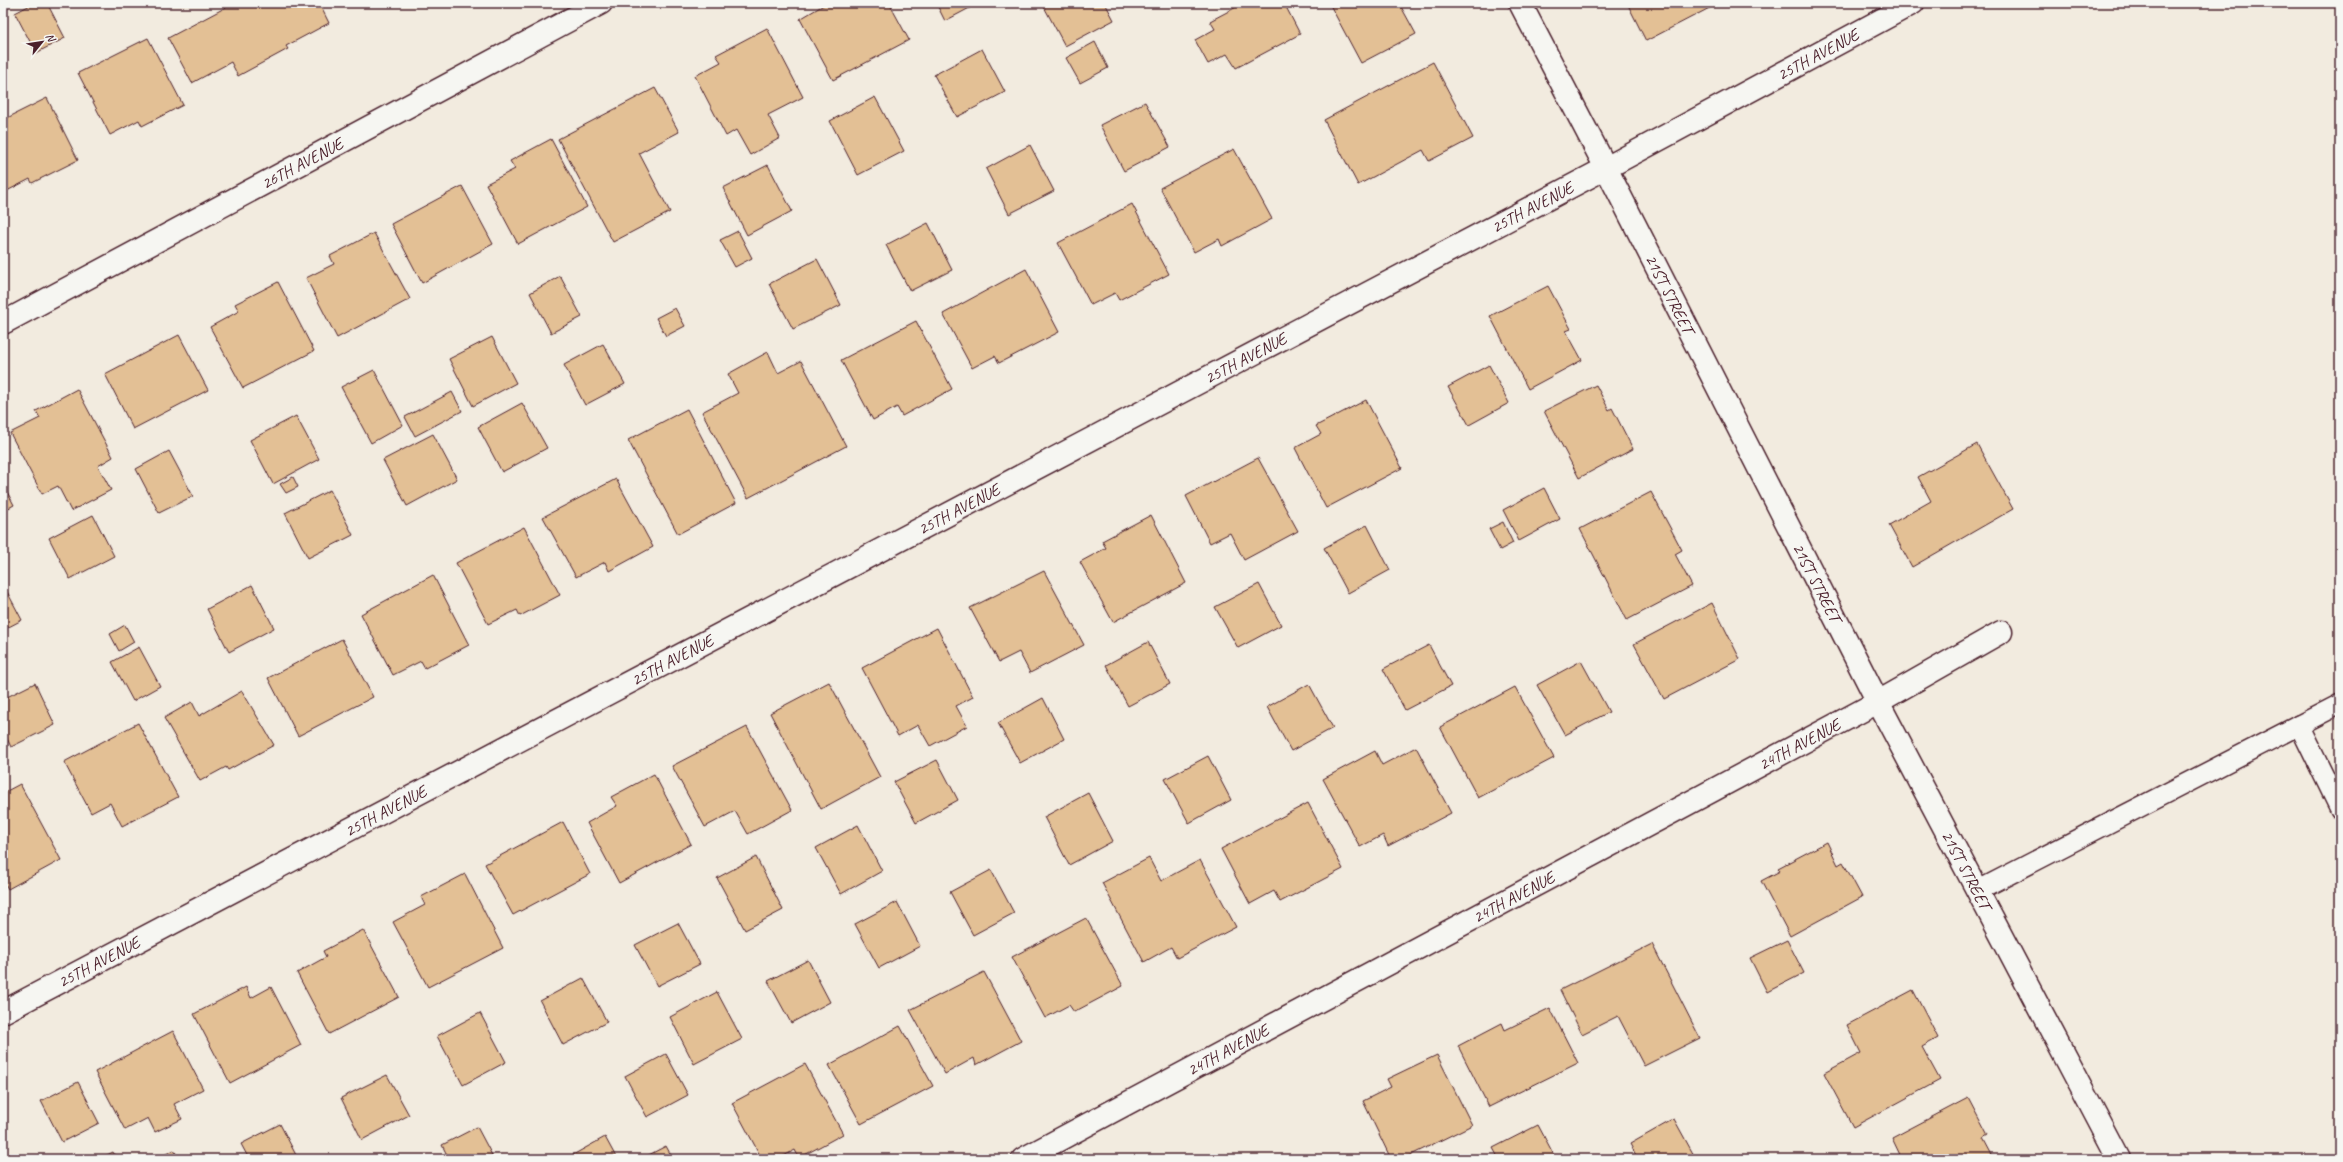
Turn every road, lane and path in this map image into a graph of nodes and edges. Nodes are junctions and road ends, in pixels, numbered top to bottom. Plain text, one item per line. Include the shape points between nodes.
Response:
1 (601, 3) edge
2 (1520, 3) edge
3 (1913, 3) edge
4 (1606, 168) junction
5 (3, 323) edge
6 (2001, 632) dead end
7 (1878, 702) junction
8 (2340, 704) edge
9 (2298, 725) junction
10 (2340, 809) edge
11 (1977, 890) junction
12 (3, 1012) edge
13 (1023, 1159) edge
14 (2119, 1159) edge

1 - 5 street, 26TH AVENUE
2 - 4 street, 21ST STREET
3 - 4 street, 25TH AVENUE
4 - 7 street, 21ST STREET
4 - 12 street, 25TH AVENUE
6 - 7 street, 24TH AVENUE
7 - 11 street, 21ST STREET
7 - 13 street, 24TH AVENUE
8 - 9 lane
9 - 10 lane
9 - 11 lane
11 - 14 street, 21ST STREET

